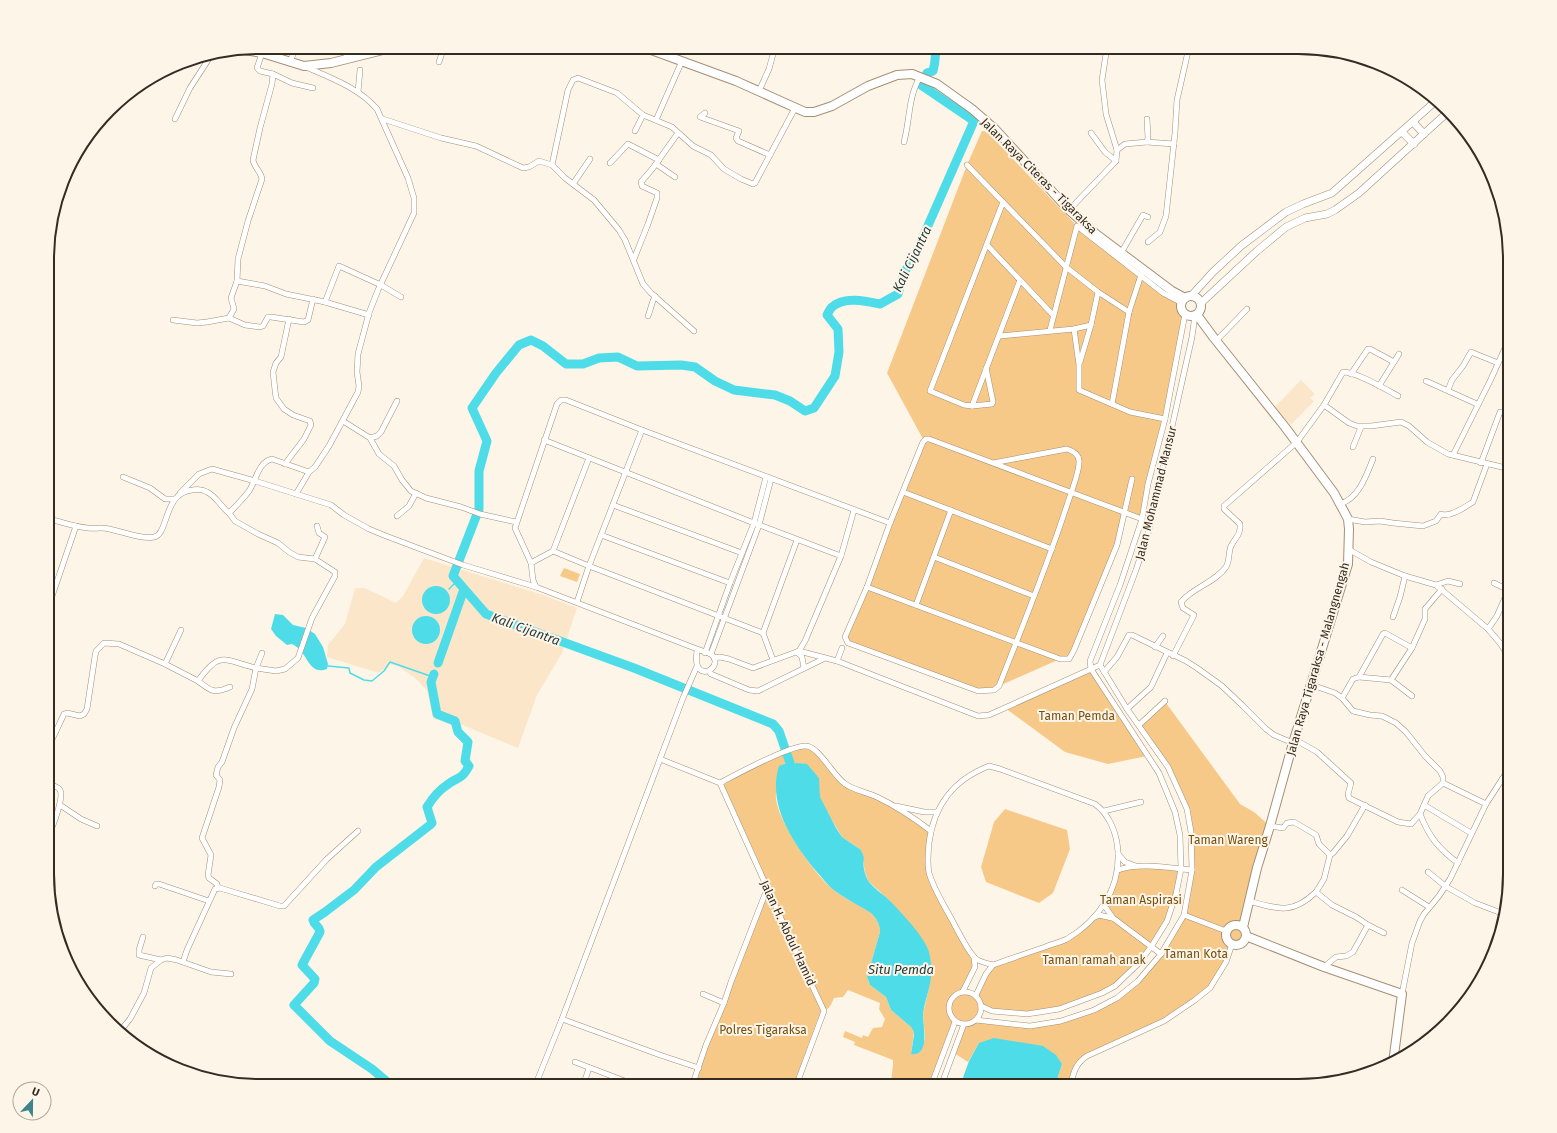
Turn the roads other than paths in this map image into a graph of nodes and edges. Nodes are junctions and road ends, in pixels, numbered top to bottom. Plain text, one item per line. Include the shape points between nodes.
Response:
1 (262, 54) edge
2 (265, 54) edge
3 (293, 54) edge
4 (346, 54) edge
5 (361, 54) edge
6 (442, 54) edge
7 (662, 54) edge
8 (773, 54) edge
9 (1105, 54) edge
10 (1187, 54) edge
11 (346, 59) junction
12 (208, 61) edge
13 (682, 61) junction
14 (290, 62) junction
15 (439, 62) dead end
16 (304, 66) junction
17 (360, 70) dead end
18 (273, 74) junction
19 (920, 77) junction
20 (313, 88) dead end
21 (759, 91) junction
22 (358, 92) junction
23 (1432, 104) edge
24 (795, 108) junction
25 (705, 113) dead end
26 (643, 115) junction
27 (1445, 116) edge
28 (175, 119) dead end
29 (383, 119) junction
30 (1146, 119) dead end
31 (656, 120) junction
32 (1413, 122) junction
33 (635, 131) dead end
34 (1402, 132) junction
35 (678, 133) junction
36 (1091, 133) dead end
37 (1424, 134) junction
38 (904, 142) dead end
39 (1147, 142) junction
40 (1174, 144) junction
41 (1414, 144) junction
42 (1117, 150) junction
43 (770, 155) junction
44 (590, 159) dead end
45 (1116, 161) junction
46 (658, 162) junction
47 (610, 163) dead end
48 (552, 165) junction
49 (967, 165) dead end
50 (675, 177) dead end
51 (573, 184) junction
52 (1003, 202) junction
53 (1069, 210) junction
54 (1148, 217) dead end
55 (1148, 242) dead end
56 (987, 245) junction
57 (1121, 253) junction
58 (634, 259) junction
59 (1066, 267) junction
60 (1141, 275) junction
61 (1020, 280) junction
62 (237, 281) junction
63 (381, 285) junction
64 (1098, 292) junction
65 (655, 296) junction
66 (401, 297) dead end
67 (313, 299) junction
68 (1186, 299) junction
69 (326, 302) junction
70 (1201, 303) junction
71 (1246, 310) dead end
72 (1129, 312) junction
73 (1185, 314) junction
74 (369, 315) junction
75 (1053, 315) junction
76 (1196, 315) junction
77 (648, 316) dead end
78 (229, 318) junction
79 (290, 319) junction
80 (173, 320) dead end
81 (1091, 325) junction
82 (1074, 329) junction
83 (694, 330) dead end
84 (1050, 330) junction
85 (1000, 336) junction
86 (1216, 341) junction
87 (1503, 352) edge
88 (1399, 354) dead end
89 (1394, 362) junction
90 (1498, 363) junction
91 (1079, 365) junction
92 (986, 368) junction
93 (1351, 374) junction
94 (1426, 381) dead end
95 (1379, 386) junction
96 (1448, 390) junction
97 (1398, 396) dead end
98 (397, 401) dead end
99 (1112, 404) junction
100 (1477, 404) junction
101 (1324, 405) junction
102 (972, 406) junction
103 (1500, 412) dead end
104 (1165, 419) junction
105 (343, 421) junction
106 (1361, 427) junction
107 (642, 430) junction
108 (370, 438) junction
109 (544, 440) junction
110 (1297, 442) junction
111 (1353, 447) dead end
112 (1453, 455) junction
113 (589, 458) junction
114 (1373, 459) dead end
115 (993, 463) junction
116 (285, 464) junction
117 (1484, 464) junction
118 (1503, 468) edge
119 (309, 472) junction
120 (626, 473) junction
121 (123, 477) dead end
122 (769, 478) junction
123 (1132, 479) dead end
124 (255, 481) junction
125 (903, 492) junction
126 (416, 493) junction
127 (1072, 493) junction
128 (180, 494) junction
129 (296, 494) junction
130 (174, 499) junction
131 (1340, 504) junction
132 (613, 505) junction
133 (854, 510) junction
134 (951, 510) junction
135 (229, 513) junction
136 (1125, 513) junction
137 (397, 516) dead end
138 (1142, 519) junction
139 (1348, 519) junction
140 (54, 520) edge
141 (516, 522) junction
142 (890, 523) junction
143 (757, 524) junction
144 (76, 526) junction
145 (317, 526) dead end
146 (601, 536) junction
147 (797, 540) junction
148 (1052, 549) junction
149 (1348, 549) junction
150 (552, 551) junction
151 (742, 553) junction
152 (841, 556) junction
153 (934, 558) junction
154 (315, 559) junction
155 (531, 563) junction
156 (589, 566) junction
157 (1405, 576) junction
158 (730, 583) junction
159 (1494, 583) dead end
160 (1460, 584) dead end
161 (1436, 585) junction
162 (536, 587) junction
163 (868, 587) junction
164 (1503, 587) edge
165 (54, 590) edge
166 (1442, 590) junction
167 (1034, 596) junction
168 (577, 602) junction
169 (1503, 602) edge
170 (916, 605) junction
171 (718, 616) junction
172 (1393, 617) dead end
173 (724, 618) junction
174 (1488, 629) junction
175 (181, 630) dead end
176 (764, 633) junction
177 (1163, 636) dead end
178 (1016, 643) junction
179 (1155, 647) junction
180 (697, 648) junction
181 (842, 648) dead end
182 (1412, 648) junction
183 (1503, 648) edge
184 (798, 651) junction
185 (262, 653) dead end
186 (1170, 654) junction
187 (710, 655) junction
188 (823, 659) junction
189 (773, 660) junction
190 (837, 661) junction
191 (165, 664) junction
192 (1100, 665) junction
193 (697, 666) junction
194 (256, 668) junction
195 (804, 668) junction
196 (1090, 669) junction
197 (709, 671) junction
198 (1104, 672) junction
199 (1359, 676) junction
200 (1391, 680) junction
201 (198, 681) junction
202 (1312, 685) junction
203 (230, 687) dead end
204 (1412, 696) dead end
205 (1342, 698) junction
206 (1165, 701) dead end
207 (1127, 708) junction
208 (1138, 725) junction
209 (56, 731) joint
210 (54, 735) edge
211 (1293, 741) junction
212 (660, 759) junction
213 (1502, 779) edge
214 (720, 783) junction
215 (1443, 783) junction
216 (54, 787) edge
217 (1141, 802) dead end
218 (1486, 804) junction
219 (60, 805) junction
220 (893, 805) junction
221 (1365, 805) junction
222 (1424, 805) junction
223 (1104, 811) junction
224 (936, 812) junction
225 (1420, 814) junction
226 (54, 820) edge
227 (97, 826) dead end
228 (1270, 826) junction
229 (358, 831) dead end
230 (931, 831) junction
231 (1472, 833) junction
232 (1118, 854) junction
233 (1330, 855) junction
234 (1458, 863) junction
235 (1137, 866) junction
236 (1181, 869) junction
237 (1118, 870) junction
238 (1192, 870) junction
239 (1428, 872) dead end
240 (155, 886) dead end
241 (1445, 886) junction
242 (218, 888) junction
243 (767, 889) junction
244 (1402, 890) dead end
245 (1316, 892) junction
246 (1249, 900) junction
247 (209, 901) junction
248 (1104, 905) junction
249 (1429, 907) junction
250 (1499, 912) edge
251 (1184, 915) junction
252 (1095, 917) junction
253 (1113, 918) junction
254 (1368, 925) junction
255 (1243, 927) junction
256 (1226, 931) junction
257 (1384, 933) dead end
258 (1246, 936) junction
259 (143, 937) dead end
260 (1232, 944) junction
261 (1151, 947) junction
262 (1161, 954) junction
263 (974, 957) junction
264 (160, 960) junction
265 (183, 962) junction
266 (993, 965) junction
267 (1324, 967) junction
268 (231, 974) dead end
269 (963, 991) junction
270 (703, 994) dead end
271 (1402, 994) junction
272 (976, 996) junction
273 (724, 1003) junction
274 (981, 1006) junction
275 (562, 1019) junction
276 (976, 1020) junction
277 (956, 1022) junction
278 (964, 1024) junction
279 (123, 1027) edge
280 (1394, 1055) edge
281 (575, 1062) dead end
282 (589, 1068) junction
283 (699, 1068) junction
284 (538, 1079) edge
285 (585, 1079) edge
286 (613, 1079) edge
287 (695, 1079) edge
288 (799, 1079) edge
289 (934, 1079) edge
290 (944, 1079) edge
291 (1073, 1079) edge

1 - 18 street via 257,68
2 - 14 main road
3 - 14 street
4 - 11 street
5 - 11 main road
6 - 15 street
7 - 13 main road, Jalan Raya Citeras - Tigaraksa
8 - 21 street
9 - 42 street via 1102,80 1106,114
10 - 40 street via 1177,100
11 - 16 main road
12 - 28 street via 190,88
13 - 21 main road, Jalan Raya Citeras - Tigaraksa
13 - 31 street
14 - 16 main road
16 - 22 street
17 - 22 street
18 - 20 street via 292,83
18 - 62 street via 253,160 262,179 238,259
19 - 24 main road, Jalan Raya Citeras - Tigaraksa via 912,74 896,75 814,112
19 - 38 street via 911,99
19 - 53 main road, Jalan Raya Citeras - Tigaraksa via 937,84 995,129
21 - 24 main road, Jalan Raya Citeras - Tigaraksa
22 - 29 street via 371,102
23 - 32 main road
24 - 43 street
25 - 43 street via 700,117 739,131 736,138 738,141
26 - 31 street
26 - 33 street
26 - 48 street via 617,93 575,78 568,90
27 - 37 main road
29 - 48 street via 441,138 476,146 523,168 539,161
29 - 63 street via 408,178 414,198 414,213
30 - 39 street
31 - 35 street via 672,127
32 - 34 main road
32 - 37 main road
34 - 41 main road
34 - 68 main road via 1332,193 1286,212 1271,222 1241,246
35 - 43 street via 693,146 711,155 724,169 753,184
35 - 46 street
36 - 45 street via 1105,152
37 - 41 main road
39 - 40 street
39 - 42 street via 1125,144
40 - 55 street via 1166,216 1160,232
41 - 70 main road via 1343,205 1327,214 1305,218 1286,227
42 - 45 street
44 - 51 street
45 - 53 street
46 - 47 street via 628,144
46 - 50 street
46 - 58 street via 640,183 657,193 657,198
48 - 51 street
49 - 52 street
51 - 58 street via 594,200 619,230
52 - 56 street
52 - 59 street
53 - 57 main road, Jalan Raya Citeras - Tigaraksa
54 - 57 street via 1143,215
56 - 61 street
56 - 102 street via 930,391 964,406
57 - 68 main road, Jalan Raya Citeras - Tigaraksa
58 - 65 street via 643,284
59 - 60 street via 1077,226
59 - 64 street
59 - 75 street
60 - 68 street via 1163,293
60 - 72 street
61 - 75 street
61 - 85 street
62 - 67 street
62 - 78 street via 231,298 234,310
63 - 66 street
63 - 69 street via 339,266
63 - 74 street
64 - 72 street
64 - 81 street
65 - 77 street
65 - 83 street
67 - 69 street
67 - 79 street via 307,321
68 - 70 main road via 1197,298
68 - 73 main road via 1183,311
69 - 74 street
70 - 76 main road via 1200,312
71 - 86 street
72 - 99 street
73 - 76 main road
73 - 104 street, Jalan Mohammad Mansur
74 - 105 street via 358,354 357,372 360,386
75 - 84 street
76 - 86 main road, Jalan Raya Tigaraksa - Malangnengah
76 - 192 street, Jalan Mohammad Mansur via 1148,534
78 - 79 street via 245,325 260,327 268,317
78 - 80 street via 197,323
79 - 116 street via 281,357 273,372 275,394 284,409 310,421 311,425
81 - 82 street
81 - 91 street
82 - 84 street
82 - 91 street
84 - 85 street
85 - 92 street
86 - 110 main road, Jalan Raya Tigaraksa - Malangnengah
87 - 90 street
88 - 89 street
89 - 93 street via 1368,349
89 - 95 street
90 - 96 street via 1471,352
90 - 100 street
91 - 99 street via 1079,390
92 - 102 street
92 - 102 street via 993,403
93 - 95 street
93 - 101 street via 1342,372
94 - 96 street
95 - 97 street
96 - 100 street
98 - 108 street via 381,432
99 - 104 street via 1139,415
100 - 112 street
101 - 106 street via 1349,423
101 - 110 street
103 - 117 street
104 - 138 street, Jalan Mohammad Mansur
105 - 108 street
105 - 119 street via 326,451
106 - 111 street
106 - 112 street via 1402,422 1427,442
107 - 109 street via 561,400 557,404
107 - 120 street
107 - 122 street
108 - 126 street via 379,454 394,466 407,487
109 - 113 street
109 - 141 street
110 - 131 main road, Jalan Raya Tigaraksa - Malangnengah
110 - 186 street via 1224,506 1228,514 1240,524 1241,531 1229,552 1225,568 1181,602 1183,608 1194,617
112 - 117 street
113 - 120 street
113 - 150 street
114 - 131 street via 1365,479 1355,494
115 - 125 street via 926,439
115 - 127 street
115 - 127 street via 1067,449 1077,455 1080,462
116 - 119 street
116 - 124 street via 267,460
117 - 118 street
117 - 139 street via 1473,502 1458,511 1441,514 1429,525
119 - 129 street
120 - 132 street
120 - 143 street
121 - 130 street via 150,488 166,499
122 - 133 street
122 - 143 street
123 - 136 street
124 - 128 street via 212,469 199,474
124 - 129 street
124 - 135 street
125 - 134 street
125 - 142 street
126 - 137 street via 409,506
126 - 141 street via 480,514
127 - 136 street
127 - 148 street
128 - 130 street
128 - 135 street via 198,489 207,492
129 - 162 street via 331,505 369,529 454,562
130 - 144 street via 160,533 154,538 108,528
131 - 139 main road, Jalan Raya Tigaraksa - Malangnengah
132 - 146 street
132 - 151 street
133 - 142 street
133 - 152 street
134 - 148 street
134 - 153 street
135 - 154 street via 235,520 298,557
136 - 138 street
136 - 178 street via 1120,538 1069,659 1060,659
138 - 196 street, Jalan Mohammad Mansur via 1090,661
139 - 149 main road, Jalan Raya Tigaraksa - Malangnengah
140 - 144 street
141 - 155 street via 516,531
142 - 163 street
143 - 147 street
143 - 151 street
143 - 173 street
144 - 165 street
145 - 154 street via 319,533 324,537
146 - 156 street
146 - 158 street
147 - 152 street
147 - 176 street
148 - 167 street
149 - 157 street
149 - 202 main road, Jalan Raya Tigaraksa - Malangnengah via 1348,564
150 - 155 street
150 - 156 street
151 - 158 street
152 - 184 street via 805,641
153 - 167 street
153 - 170 street
154 - 194 street via 335,572 336,576 312,618 298,658 285,669 276,671
155 - 162 street
156 - 168 street
156 - 171 street
157 - 161 street
157 - 172 street
158 - 171 street
159 - 164 street
160 - 161 street via 1448,581
161 - 166 street
162 - 168 street
163 - 170 street
163 - 178 street via 845,637 848,643 978,691 989,692 999,686
166 - 174 street
166 - 182 street via 1425,609 1425,619
167 - 178 street
168 - 180 street
169 - 174 street
170 - 178 street
171 - 173 street
171 - 187 street
173 - 176 street
173 - 187 street
174 - 183 street
175 - 191 street
176 - 189 street
177 - 179 street
179 - 186 street
179 - 198 street via 1130,635 1117,657
180 - 187 street
180 - 193 street
181 - 190 street
182 - 199 street via 1383,634
182 - 200 street
184 - 188 street
184 - 189 street
184 - 195 street
185 - 194 street
186 - 207 street via 1151,687
186 - 211 street via 1190,663 1222,686 1274,735
187 - 189 street via 753,668
187 - 197 street via 715,663
188 - 190 street
188 - 195 street
190 - 196 street via 978,716 999,711
191 - 201 street
191 - 209 street via 119,644 104,643 96,651 87,709 84,714 77,717 64,714
192 - 196 street
192 - 198 street
193 - 197 street via 700,670
193 - 212 street
194 - 201 street via 220,660 212,664
194 - 242 street via 252,689 216,772 220,780 219,787 202,838 211,855 208,875
195 - 197 street via 758,691 749,690
196 - 236 street via 1159,773 1175,812 1180,835
198 - 207 street
199 - 200 street
199 - 205 street via 1353,679
200 - 204 street
201 - 203 street via 210,690 221,691
202 - 205 street
202 - 211 main road, Jalan Raya Tigaraksa - Malangnengah
205 - 215 street via 1353,711 1382,716 1396,723 1440,771
206 - 208 street
207 - 208 street
208 - 238 street via 1168,767 1187,809 1191,832
209 - 210 street
211 - 221 street via 1314,750 1345,776 1352,784 1348,796
211 - 228 main road, Jalan Raya Tigaraksa - Malangnengah
212 - 214 street
212 - 275 street
213 - 218 street
214 - 220 street via 780,754 800,746 811,746 845,784
214 - 243 street, Jalan H. Abdul Hamid
215 - 218 street
215 - 222 street via 1428,796
216 - 219 street via 60,790
217 - 223 street
218 - 231 street
219 - 226 street
219 - 227 street
220 - 224 street
220 - 230 street
221 - 225 street via 1406,824 1411,824
221 - 233 street via 1347,836
222 - 225 street
222 - 231 street
223 - 224 street via 1095,804 989,766 950,790
223 - 232 street via 1117,838
224 - 230 street
225 - 234 street via 1430,836 1444,853
228 - 233 street via 1283,828 1294,822 1316,835 1320,846
228 - 246 main road, Jalan Raya Tigaraksa - Malangnengah
229 - 242 street via 327,859 284,906
230 - 263 street via 927,860 930,874
231 - 234 street
232 - 235 street via 1126,862
232 - 237 street
233 - 245 street via 1324,878
234 - 241 street
235 - 236 street
235 - 237 street
236 - 238 street
236 - 261 street via 1167,921
237 - 248 street via 1110,896
238 - 251 street
239 - 241 street
240 - 247 street via 159,884
241 - 249 street
241 - 250 street via 1475,903
242 - 247 street via 214,890
243 - 273 street
243 - 288 street, Jalan H. Abdul Hamid via 824,1011
244 - 249 street
245 - 246 street via 1288,909
245 - 254 street via 1332,905 1356,916
246 - 255 main road, Jalan Raya Tigaraksa - Malangnengah
247 - 265 street
248 - 252 street
248 - 253 street
249 - 271 street via 1420,921 1412,943
251 - 256 street
251 - 262 street
252 - 253 street via 1099,915
252 - 266 street via 1066,939
253 - 261 street
254 - 257 street
254 - 267 street via 1353,952 1346,956 1336,956
255 - 256 main road via 1234,925
255 - 258 main road
256 - 260 main road via 1227,939
258 - 260 main road via 1240,944
258 - 267 main road
259 - 264 street via 139,955
260 - 291 street via 1226,962 1210,988 1164,1021 1087,1056 1079,1062
261 - 262 street
261 - 274 street via 1115,986 1091,998 1059,1009 1027,1014 992,1011
262 - 276 street via 1138,981 1117,998 1094,1010 1061,1021 1030,1026
263 - 266 street
263 - 269 street via 975,968
264 - 265 street via 167,958
264 - 279 street via 151,968 144,993
265 - 268 street via 211,972
266 - 272 street
267 - 271 main road
269 - 272 street
269 - 277 street via 953,996 948,1006 951,1017
270 - 273 street
271 - 280 main road
272 - 274 street
273 - 283 street
274 - 276 street via 981,1012
275 - 283 street
275 - 284 street
276 - 278 street
277 - 278 street
277 - 289 street
278 - 290 street
281 - 282 street
282 - 285 street
282 - 286 street
283 - 287 street

